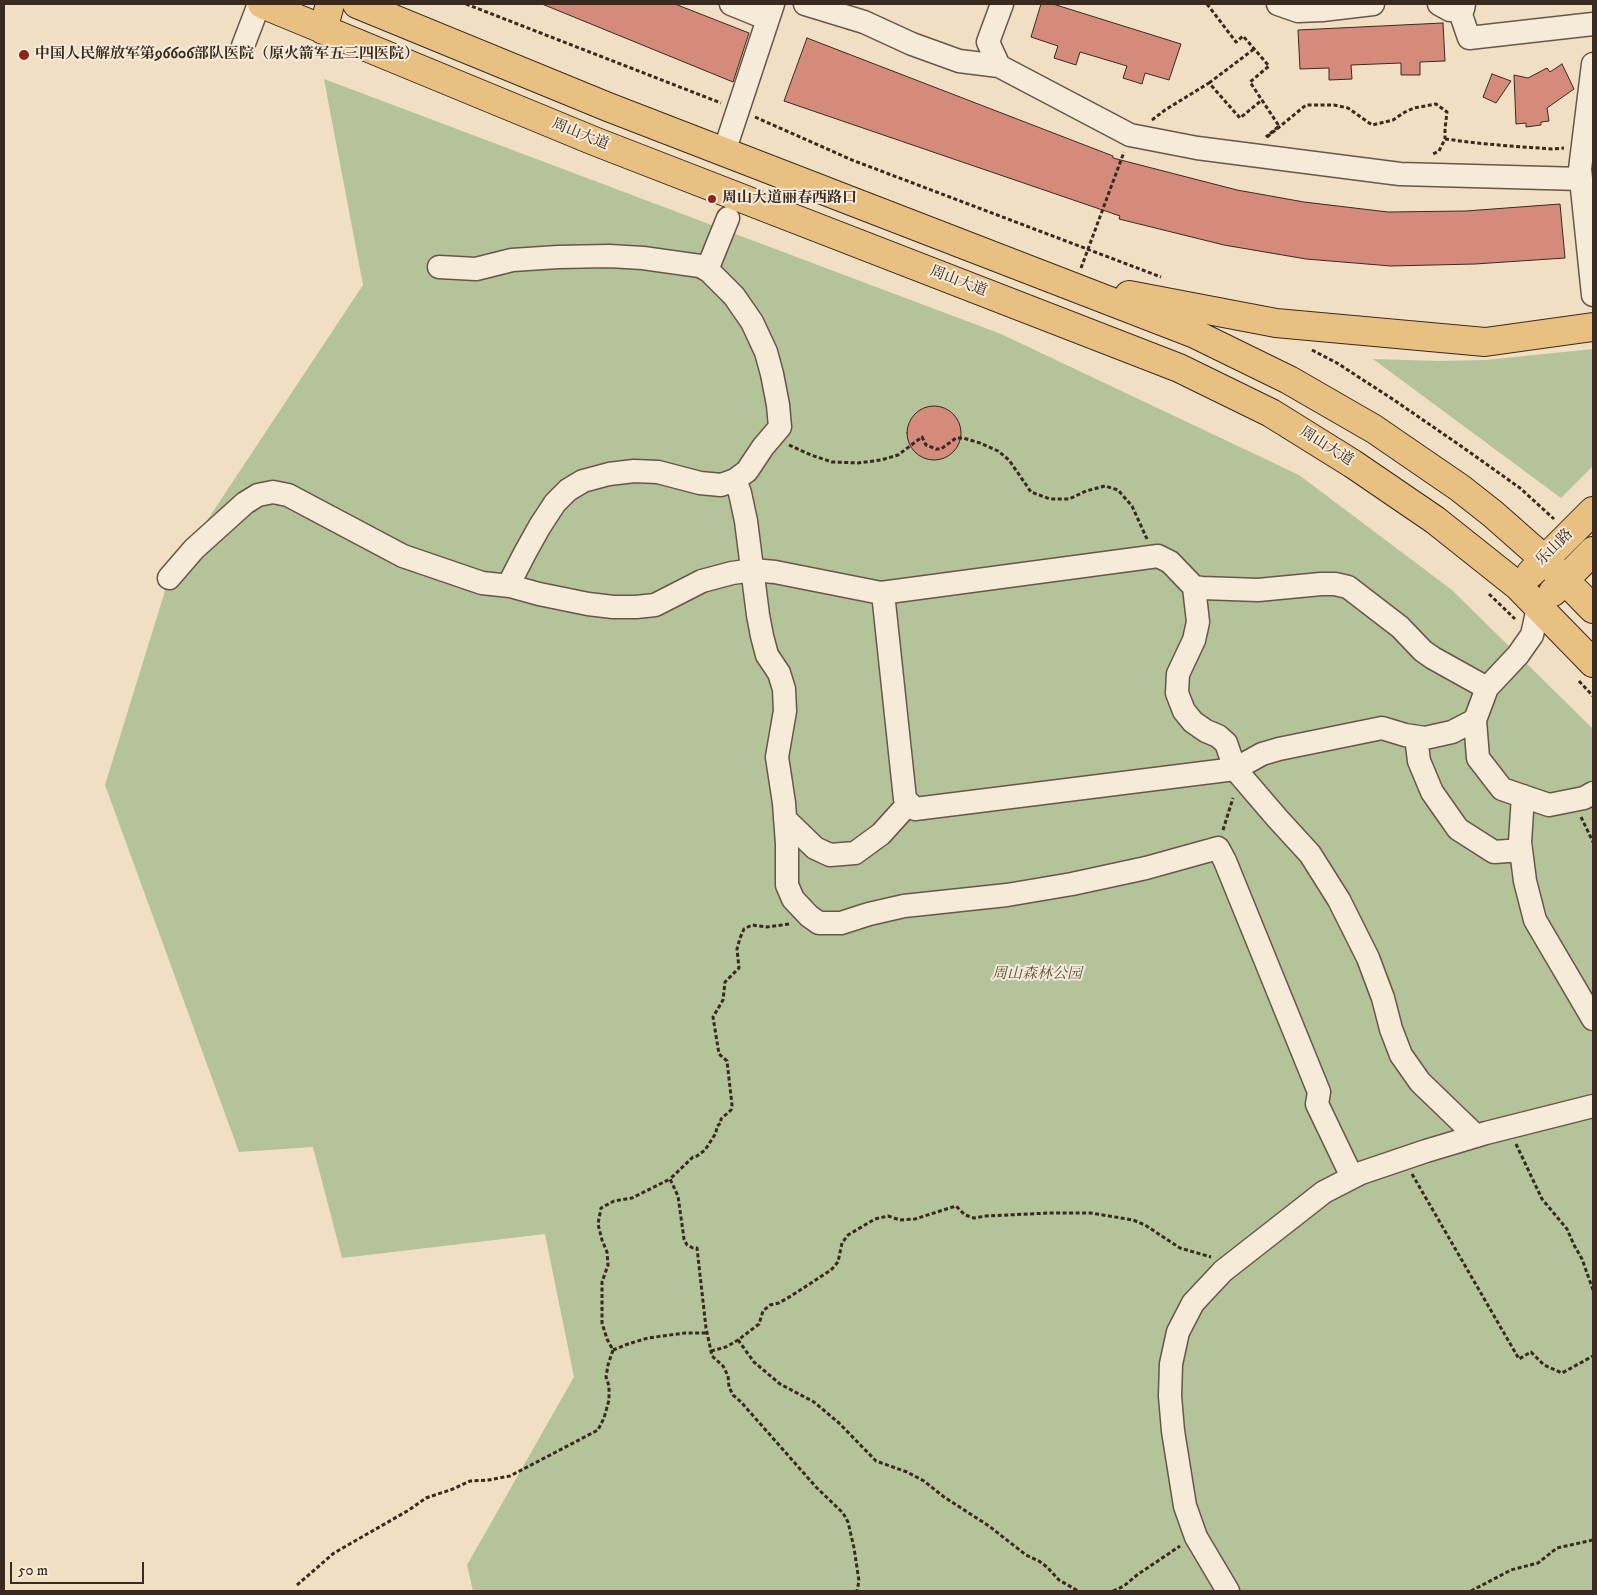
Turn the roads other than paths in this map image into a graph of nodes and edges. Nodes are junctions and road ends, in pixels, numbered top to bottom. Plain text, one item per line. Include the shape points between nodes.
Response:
1 (330, 4) edge
2 (353, 4) edge
3 (357, 4) edge
4 (730, 4) edge
5 (805, 4) edge
6 (1002, 4) edge
7 (1278, 4) edge
8 (1373, 4) edge
9 (1454, 6) edge
10 (258, 10) edge
11 (770, 11) edge
12 (1593, 24) edge
13 (331, 33) junction
14 (243, 46) dead end
15 (1593, 64) edge
16 (999, 66) junction
17 (1590, 114) edge
18 (724, 152) junction
19 (1581, 179) junction
20 (728, 218) dead end
21 (1589, 222) edge
22 (439, 267) dead end
23 (707, 270) junction
24 (1068, 284) junction
25 (1593, 295) edge
26 (1593, 326) edge
27 (735, 480) junction
28 (1593, 511) edge
29 (1593, 551) edge
30 (1544, 559) junction
31 (753, 570) junction
32 (169, 578) dead end
33 (1565, 579) junction
34 (510, 586) junction
35 (1518, 586) junction
36 (1194, 587) junction
37 (883, 593) junction
38 (1538, 608) junction
39 (1593, 609) edge
40 (1584, 670) edge
41 (1486, 688) junction
42 (1475, 720) junction
43 (1416, 737) junction
44 (1236, 769) junction
45 (1523, 796) junction
46 (1583, 797) edge
47 (909, 803) junction
48 (785, 819) junction
49 (1521, 850) junction
50 (1593, 1019) edge
51 (1593, 1106) edge
52 (1476, 1136) junction
53 (1352, 1178) junction
54 (1228, 1591) edge

1 - 13 main road
2 - 13 main road
3 - 18 main road
4 - 11 lane
5 - 16 lane via 864,22 912,44 959,60
6 - 16 lane via 988,42
7 - 8 lane via 1298,11
9 - 12 lane via 1469,38
10 - 13 main road, 周山大道
10 - 14 lane
11 - 18 lane
13 - 35 main road, 周山大道 via 594,141 1179,368 1271,413 1353,464 1435,520
15 - 17 lane
16 - 19 lane via 1139,129 1196,148 1400,174
17 - 19 lane via 1582,147
18 - 24 main road
19 - 21 lane
20 - 23 lane
21 - 25 lane
22 - 23 lane via 476,269 512,260 609,256 700,266
23 - 27 lane via 734,296 752,322 766,352 778,405 780,427 747,471
24 - 26 main road via 1276,323 1484,342
24 - 30 main road via 1195,334 1289,380 1374,429 1460,488
27 - 31 lane via 746,521
27 - 34 lane via 721,486 658,472 634,471 583,481 568,490 550,511
28 - 30 main road, 乐山路
29 - 33 main road, 乐山路
30 - 33 main road
30 - 35 main road, 乐山路
31 - 34 lane via 702,581 655,605 636,607 588,604
31 - 37 lane
31 - 48 lane via 767,655 779,672 784,689 785,711 777,757
32 - 34 lane via 194,549 245,503 258,495 273,492 288,495 403,556 482,583
33 - 38 main road, 乐山路
33 - 39 main road
35 - 38 main road, 周山大道
36 - 37 lane via 1170,562 1158,556
36 - 41 lane via 1258,590 1321,584 1348,587 1400,627 1423,651
36 - 44 lane via 1198,622 1194,640 1178,674 1177,692 1184,711 1193,722 1226,743
37 - 47 lane via 905,799
38 - 40 main road, 周山大道
38 - 41 lane via 1532,635 1518,655
41 - 42 lane
42 - 43 lane via 1452,732
42 - 45 lane via 1478,758 1502,789
43 - 44 lane via 1382,728 1279,749 1262,754
43 - 49 lane via 1419,761 1432,792 1458,829 1494,852
44 - 47 lane via 915,809
44 - 52 lane via 1310,854 1339,900 1368,958 1401,1054 1420,1082
45 - 46 lane via 1549,805
45 - 49 lane
47 - 48 lane via 881,834 855,853 830,855 816,848
48 - 53 lane via 787,885 793,899 819,923 841,923 904,906 1072,884 1218,848 1319,1092 1317,1104
49 - 50 lane via 1535,920
51 - 52 lane
52 - 53 lane
53 - 54 lane via 1324,1192 1224,1270 1193,1302 1178,1332 1171,1364 1170,1396 1185,1506 1197,1538

